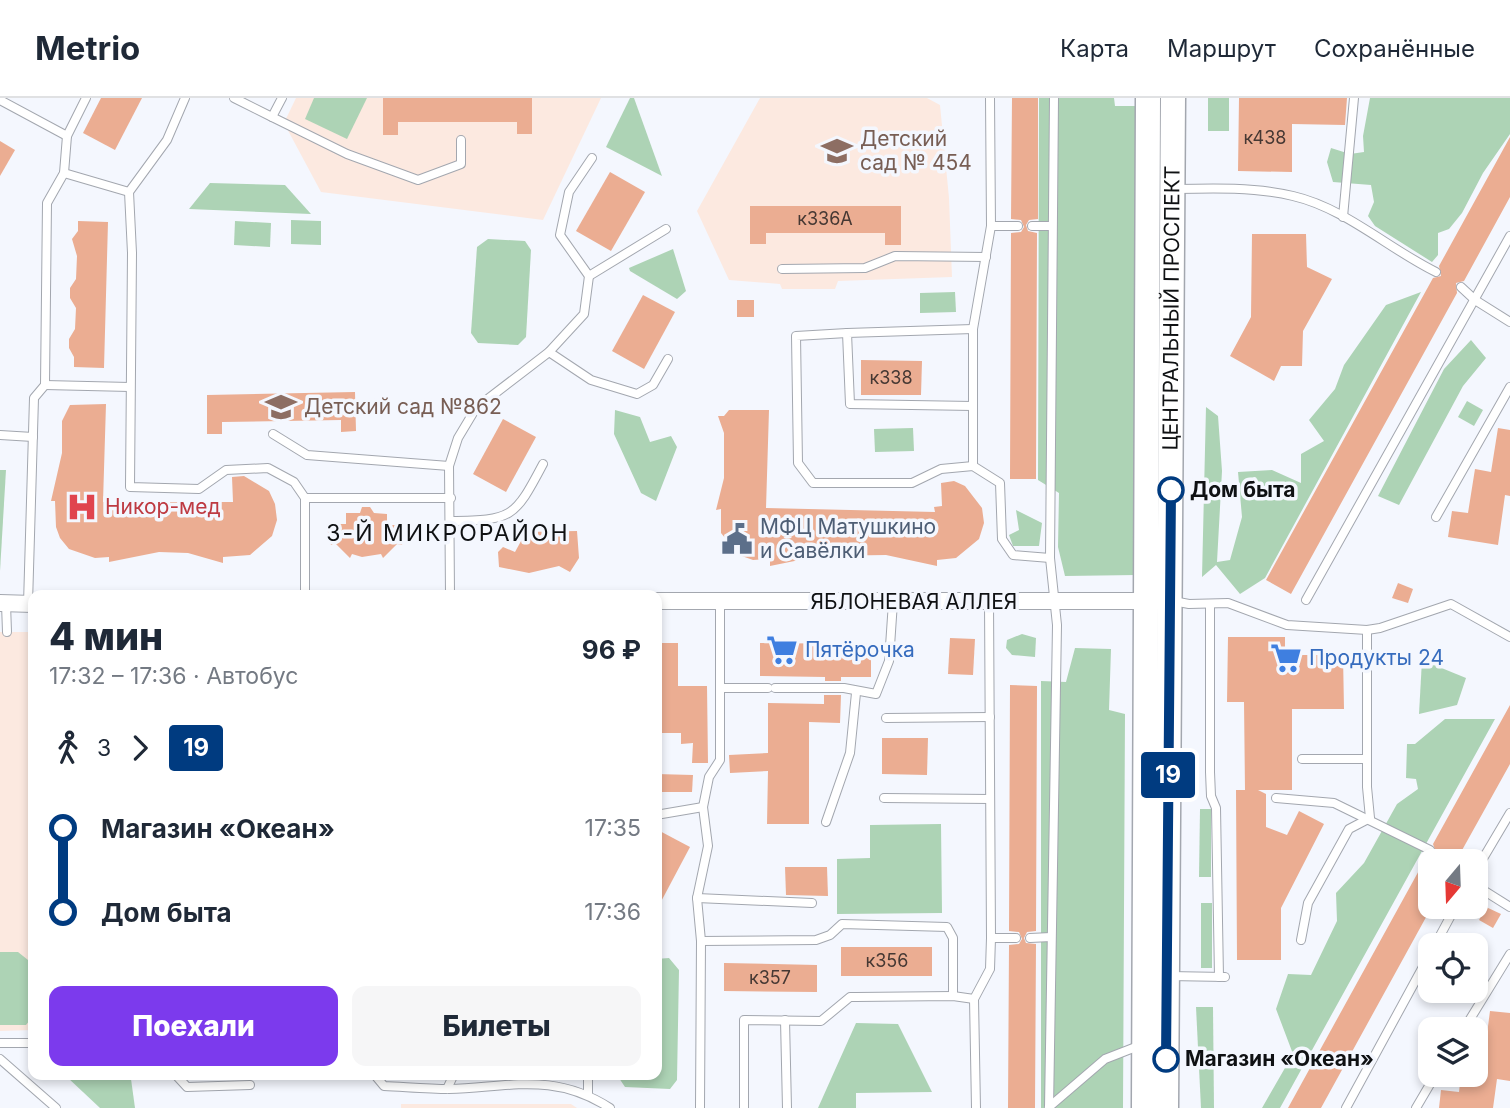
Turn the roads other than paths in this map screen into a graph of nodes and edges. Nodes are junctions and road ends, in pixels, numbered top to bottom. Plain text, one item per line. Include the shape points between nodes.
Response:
1 (86, 98) edge
2 (185, 98) edge
3 (234, 98) edge
4 (282, 98) edge
5 (990, 98) edge
6 (1054, 98) edge
7 (1148, 98) edge
8 (1173, 98) edge
9 (1354, 98) edge
10 (0, 100) edge
11 (272, 117) junction
12 (66, 136) junction
13 (461, 140) dead end
14 (592, 158) dead end
15 (64, 173) junction
16 (1171, 190) junction
17 (129, 192) junction
18 (1343, 217) junction
19 (991, 226) junction
20 (1018, 226) dead end
21 (1032, 226) dead end
22 (1051, 226) junction
23 (666, 229) dead end
24 (1510, 236) edge
25 (986, 257) junction
26 (782, 269) dead end
27 (1436, 272) dead end
28 (589, 276) junction
29 (1461, 287) dead end
30 (1475, 300) junction
31 (1510, 322) edge
32 (973, 329) junction
33 (847, 333) junction
34 (549, 352) junction
35 (668, 359) dead end
36 (45, 385) junction
37 (130, 387) junction
38 (1510, 387) edge
39 (973, 406) junction
40 (273, 434) dead end
41 (0, 435) edge
42 (33, 437) junction
43 (1159, 454) junction
44 (543, 464) dead end
45 (449, 466) junction
46 (973, 466) junction
47 (305, 498) junction
48 (451, 498) junction
49 (1436, 517) dead end
50 (450, 521) junction
51 (1050, 558) junction
52 (31, 590) edge
53 (305, 590) edge
54 (450, 590) edge
55 (1306, 600) dead end
56 (662, 601) edge
57 (1146, 601) junction
58 (1171, 601) junction
59 (720, 602) junction
60 (893, 602) junction
61 (989, 602) junction
62 (1055, 602) junction
63 (3, 604) edge
64 (28, 604) edge
65 (1210, 604) junction
66 (1367, 630) junction
67 (7, 632) dead end
68 (1510, 637) edge
69 (720, 688) junction
70 (856, 692) junction
71 (990, 717) junction
72 (886, 718) dead end
73 (1302, 758) dead end
74 (1367, 759) junction
75 (884, 798) dead end
76 (1276, 798) dead end
77 (990, 799) junction
78 (703, 807) junction
79 (1157, 812) junction
80 (1510, 813) edge
81 (662, 814) edge
82 (1370, 818) junction
83 (826, 822) dead end
84 (1428, 849) edge
85 (1488, 850) edge
86 (1488, 893) edge
87 (697, 898) junction
88 (812, 904) dead end
89 (1510, 907) edge
90 (1051, 937) junction
91 (991, 938) junction
92 (1016, 938) dead end
93 (1030, 938) dead end
94 (1301, 940) dead end
95 (701, 941) junction
96 (1510, 954) edge
97 (1168, 976) junction
98 (1418, 976) edge
99 (953, 996) junction
100 (974, 999) junction
101 (1471, 1017) edge
102 (785, 1020) junction
103 (0, 1043) edge
104 (28, 1043) edge
105 (1144, 1044) junction
106 (0, 1059) edge
107 (181, 1080) edge
108 (379, 1080) edge
109 (451, 1080) edge
110 (588, 1080) edge
111 (250, 1085) dead end
112 (1428, 1087) edge
113 (447, 1089) junction
114 (588, 1094) junction
115 (56, 1108) edge
116 (610, 1108) edge
117 (700, 1108) edge
118 (744, 1108) edge
119 (787, 1108) edge
120 (976, 1108) edge
121 (1049, 1108) edge
122 (1144, 1108) edge
123 (1166, 1108) edge
124 (1346, 1108) edge
125 (1416, 1108) edge

1 - 12 lane
2 - 17 lane via 167,140
3 - 11 lane
4 - 11 lane
5 - 19 lane
6 - 22 lane
7 - 43 main road, ЦЕНТРАЛЬНЫЙ ПРОСПЕКТ
8 - 16 main road, ЦЕНТРАЛЬНЫЙ ПРОСПЕКТ
9 - 18 lane
10 - 12 lane
11 - 13 lane via 347,154 418,180 461,164
12 - 15 lane
14 - 28 lane via 569,192 560,235
15 - 17 lane
15 - 36 lane via 47,203
16 - 18 lane via 1230,189 1294,196
16 - 43 main road, ЦЕНТРАЛЬНЫЙ ПРОСПЕКТ
17 - 37 lane
18 - 27 lane
19 - 20 lane
19 - 25 lane
21 - 22 lane
22 - 51 lane
23 - 28 lane
24 - 30 lane
25 - 26 lane via 895,256 865,268
25 - 32 lane
28 - 34 lane via 584,314
29 - 30 lane
30 - 31 lane
30 - 55 lane
32 - 33 lane
32 - 39 lane
33 - 39 lane via 850,404
33 - 46 lane via 796,336 798,463 813,483 912,483 941,469
34 - 35 lane via 591,380 637,394 653,385
34 - 45 lane via 476,408 458,438
36 - 37 lane
36 - 42 lane via 34,398
37 - 47 lane via 130,487 200,489 226,470 268,468 294,482
38 - 49 lane
39 - 46 lane
40 - 45 lane via 307,455
41 - 42 lane
42 - 52 lane
43 - 57 main road, ЦЕНТРАЛЬНЫЙ ПРОСПЕКТ
43 - 58 main road, ЦЕНТРАЛЬНЫЙ ПРОСПЕКТ
44 - 50 lane via 521,507 497,520
45 - 48 lane
46 - 51 lane via 1000,483 1002,539 1013,555
47 - 48 lane
47 - 53 lane
48 - 50 lane
50 - 54 lane
51 - 62 lane
56 - 59 street, ЯБЛОНЕВАЯ АЛЛЕЯ
57 - 58 street, ЯБЛОНЕВАЯ АЛЛЕЯ
57 - 62 street, ЯБЛОНЕВАЯ АЛЛЕЯ
57 - 79 main road, ЦЕНТРАЛЬНЫЙ ПРОСПЕКТ
58 - 65 lane
58 - 79 main road, ЦЕНТРАЛЬНЫЙ ПРОСПЕКТ
59 - 60 street, ЯБЛОНЕВАЯ АЛЛЕЯ
59 - 69 lane
60 - 61 street, ЯБЛОНЕВАЯ АЛЛЕЯ
60 - 70 lane via 889,661 876,694
61 - 62 street, ЯБЛОНЕВАЯ АЛЛЕЯ
61 - 71 lane
62 - 90 lane
63 - 64 street
63 - 67 lane
65 - 66 lane via 1228,603 1287,625
65 - 97 lane via 1210,772 1216,808 1222,977
66 - 68 lane via 1451,604
66 - 74 lane
69 - 70 lane via 845,688
69 - 78 lane via 720,760 709,777
70 - 83 lane via 850,753
71 - 72 lane
71 - 77 lane
73 - 74 lane
74 - 82 lane
75 - 77 lane
76 - 82 lane via 1334,803
77 - 91 lane
78 - 81 lane
78 - 87 lane via 708,846
79 - 97 main road, ЦЕНТРАЛЬНЫЙ ПРОСПЕКТ
79 - 105 main road, ЦЕНТРАЛЬНЫЙ ПРОСПЕКТ
80 - 85 lane
82 - 84 lane
82 - 94 lane via 1349,829 1343,839 1308,903
86 - 89 lane
87 - 88 lane
87 - 95 lane
90 - 93 lane
90 - 121 lane
91 - 92 lane
91 - 100 lane via 990,969
95 - 99 lane via 816,940 842,924 947,928 953,938
95 - 117 lane
96 - 101 lane
97 - 123 main road, ЦЕНТРАЛЬНЫЙ ПРОСПЕКТ
98 - 124 lane
99 - 100 lane
99 - 102 lane via 850,998 821,1021
100 - 120 lane
102 - 118 lane via 744,1020
102 - 119 lane
103 - 104 lane
105 - 121 lane via 1105,1059
105 - 122 main road, ЦЕНТРАЛЬНЫЙ ПРОСПЕКТ
106 - 115 lane
107 - 111 lane via 187,1087
108 - 113 lane via 384,1086
109 - 113 lane
110 - 114 lane
112 - 125 lane
113 - 114 lane via 539,1082
114 - 116 lane

